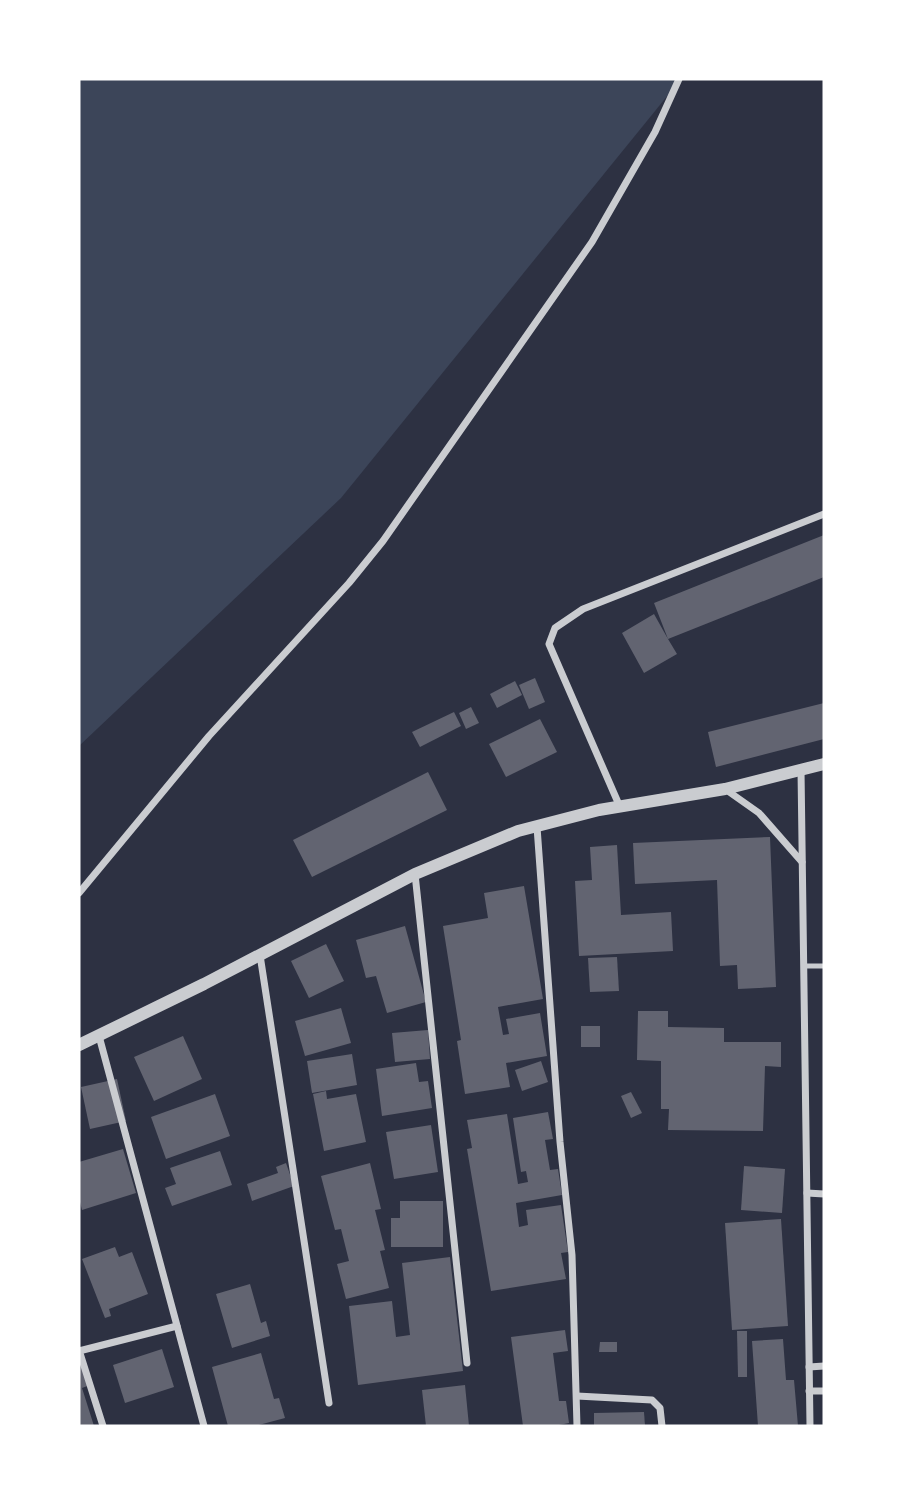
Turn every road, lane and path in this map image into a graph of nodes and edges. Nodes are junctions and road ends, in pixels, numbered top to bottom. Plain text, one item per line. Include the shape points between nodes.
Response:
1 (679, 79) edge
2 (824, 514) edge
3 (824, 764) edge
4 (802, 770) junction
5 (725, 789) junction
6 (620, 808) junction
7 (537, 827) junction
8 (803, 862) junction
9 (415, 874) junction
10 (79, 893) edge
11 (260, 955) junction
12 (804, 966) junction
13 (824, 966) edge
14 (99, 1036) junction
15 (79, 1045) edge
16 (807, 1193) junction
17 (824, 1194) edge
18 (177, 1326) junction
19 (79, 1351) edge
20 (467, 1363) dead end
21 (824, 1366) edge
22 (809, 1367) junction
23 (809, 1391) junction
24 (824, 1391) edge
25 (578, 1396) junction
26 (328, 1402) dead end
27 (103, 1426) edge
28 (204, 1426) edge
29 (578, 1426) edge
30 (662, 1426) edge
31 (810, 1426) edge

1 - 10 street via 655,132 592,242 383,541 209,736
2 - 6 street via 583,609 555,628 549,644
3 - 4 street
4 - 5 street
4 - 8 street
5 - 6 street
5 - 8 street via 759,813
6 - 7 street
7 - 9 street
7 - 25 street via 572,1255
8 - 12 street
9 - 11 street
9 - 20 street
11 - 14 street
11 - 26 street
12 - 13 lane
12 - 16 street
14 - 15 street
14 - 18 street
16 - 17 street
16 - 22 street
18 - 19 street
18 - 28 street
19 - 27 street
21 - 22 street
22 - 23 street
23 - 24 street
23 - 31 street
25 - 29 street
25 - 30 street via 652,1400 660,1408

